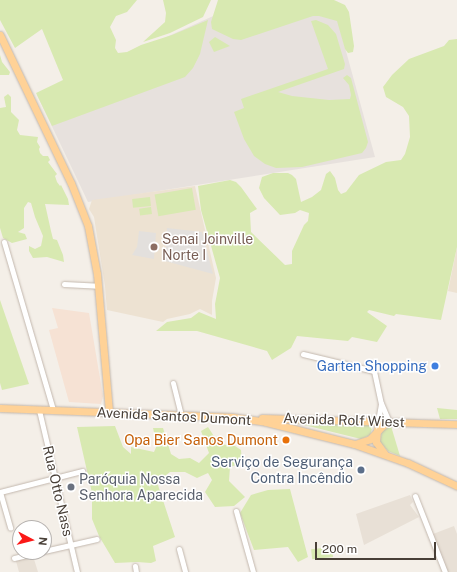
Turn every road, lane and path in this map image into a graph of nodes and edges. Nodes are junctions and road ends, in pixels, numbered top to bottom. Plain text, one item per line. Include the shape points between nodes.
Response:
1 (0, 34) edge
2 (4, 242) dead end
3 (64, 284) dead end
4 (98, 286) junction
5 (303, 354) dead end
6 (173, 383) dead end
7 (381, 403) junction
8 (0, 408) edge
9 (39, 410) junction
10 (53, 410) junction
11 (109, 412) junction
12 (181, 415) junction
13 (232, 416) junction
14 (378, 422) junction
15 (389, 422) junction
16 (457, 424) edge
17 (376, 433) junction
18 (354, 444) junction
19 (385, 455) junction
20 (82, 472) dead end
21 (55, 478) junction
22 (457, 486) edge
23 (0, 492) edge
24 (414, 496) dead end
25 (236, 511) dead end
26 (10, 528) dead end
27 (97, 538) dead end
28 (71, 545) junction
29 (52, 549) edge
30 (179, 549) dead end
31 (135, 566) dead end
32 (77, 572) edge
33 (136, 572) edge
34 (185, 572) edge
35 (253, 572) edge
36 (445, 572) edge

1 - 4 main road via 77,198 91,240
2 - 10 street
3 - 4 street
4 - 11 main road
5 - 7 street via 374,372
6 - 12 street
7 - 14 street
7 - 15 street
8 - 9 main road, Avenida Santos Dumont
9 - 10 main road, Avenida Santos Dumont
9 - 21 street, Rua Otto Nass
10 - 11 main road, Avenida Santos Dumont
11 - 12 main road, Avenida Santos Dumont
12 - 13 main road, Avenida Santos Dumont
13 - 14 main road, Avenida Rolf Wiest
13 - 18 main road, Avenida Santos Dumont
14 - 15 main road, Avenida Rolf Wiest
14 - 17 main road
15 - 16 main road, Avenida Rolf Wiest
15 - 17 main road
17 - 18 main road via 366,441
17 - 19 main road via 377,444
18 - 19 main road, Avenida Santos Dumont
19 - 22 main road, Avenida Santos Dumont via 432,473
20 - 21 street
21 - 23 street
21 - 28 street, Rua Otto Nass
23 - 26 street
24 - 36 street
25 - 35 street
27 - 28 street
28 - 29 street
28 - 32 street, Rua Otto Nass
30 - 34 street
31 - 33 street

